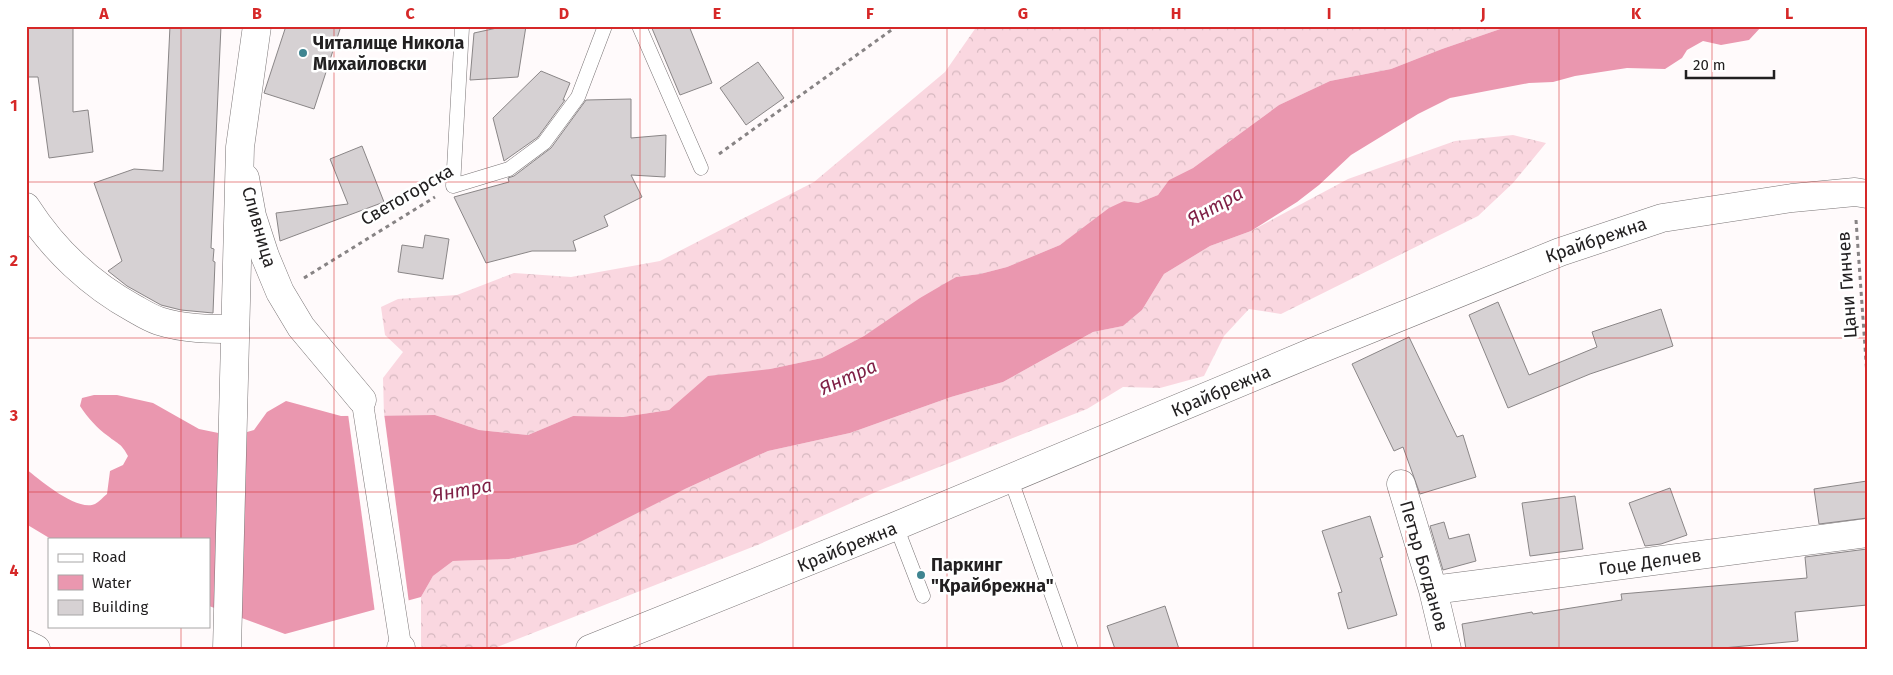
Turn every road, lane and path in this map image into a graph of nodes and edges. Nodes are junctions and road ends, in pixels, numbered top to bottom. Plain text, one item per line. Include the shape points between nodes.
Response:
1 (257, 26) edge
2 (605, 26) edge
3 (639, 26) edge
4 (898, 26) edge
5 (464, 27) edge
6 (240, 147) junction
7 (700, 168) joint
8 (453, 186) junction
9 (1861, 193) edge
10 (26, 207) edge
11 (280, 292) junction
12 (235, 329) junction
13 (1867, 375) edge
14 (362, 400) joint
15 (1011, 480) junction
16 (1401, 484) dead end
17 (896, 526) junction
18 (1867, 533) edge
19 (1433, 590) junction
20 (923, 596) dead end
21 (26, 644) edge
22 (401, 648) edge
23 (36, 649) edge
24 (227, 649) edge
25 (590, 649) edge
26 (1071, 649) edge
27 (1447, 649) edge

1 - 6 street, Сливница
2 - 8 lane, Светогорска via 578,97 544,143 509,169
3 - 7 lane
4 - 7 path
5 - 8 lane
6 - 11 street, Сливница via 252,216
6 - 12 street
8 - 11 path, Светогорска
9 - 13 path, Цани Гинчев
9 - 15 street, Крайбрежна via 1792,198 1662,218 1560,252
10 - 12 street via 42,232 82,273 122,301 157,321 197,329
11 - 14 street, Сливница via 301,327
12 - 24 street
14 - 22 street
15 - 17 street, Крайбрежна
15 - 26 lane
16 - 19 street, Петър Богданов
17 - 20 lane
17 - 25 street, Крайбрежна
18 - 19 street, Гоце Делчев
19 - 27 street, Петър Богданов
21 - 23 street

